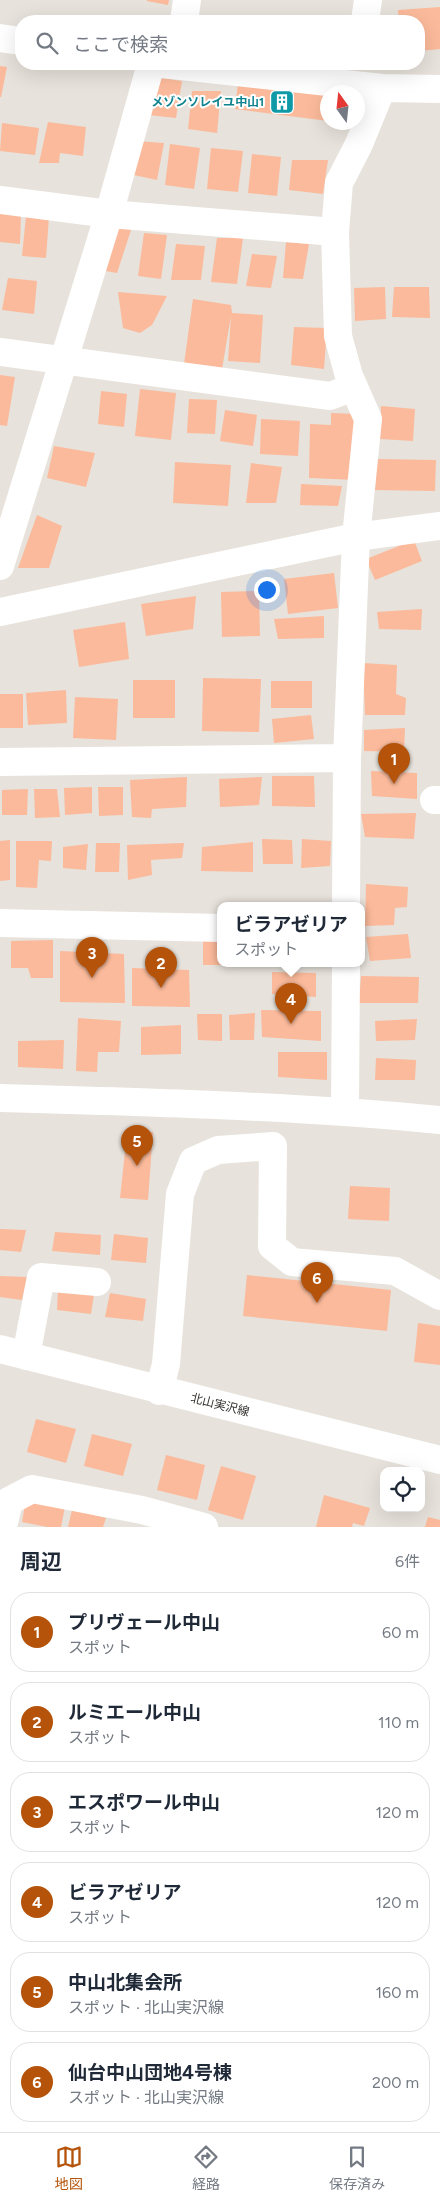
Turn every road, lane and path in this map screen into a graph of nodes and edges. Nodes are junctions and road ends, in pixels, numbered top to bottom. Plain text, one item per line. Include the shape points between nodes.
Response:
1 (187, 0) edge
2 (368, 0) edge
3 (185, 15) edge
4 (366, 15) edge
5 (0, 38) edge
6 (15, 40) edge
7 (165, 70) edge
8 (247, 70) edge
9 (366, 79) edge
10 (440, 89) edge
11 (0, 200) edge
12 (109, 214) junction
13 (335, 232) junction
14 (0, 352) edge
15 (64, 360) junction
16 (354, 387) junction
17 (8, 507) edge
18 (440, 526) edge
19 (356, 537) junction
20 (0, 566) edge
21 (0, 612) edge
22 (347, 758) junction
23 (0, 762) edge
24 (346, 902) edge
25 (0, 923) edge
26 (217, 928) edge
27 (346, 967) edge
28 (0, 1098) edge
29 (345, 1111) junction
30 (440, 1120) edge
31 (97, 1282) dead end
32 (440, 1296) edge
33 (0, 1350) edge
34 (26, 1356) junction
35 (159, 1391) junction
36 (440, 1460) edge
37 (140, 1518) edge
38 (2, 1527) edge
39 (204, 1527) edge

1 - 3 street
2 - 4 street
5 - 6 street
7 - 12 street
8 - 9 street
9 - 10 street
9 - 13 street via 359,144 339,183
11 - 12 street
12 - 13 street
12 - 15 street
13 - 16 street via 338,336
14 - 15 street
15 - 16 street via 330,396
15 - 17 street
16 - 19 street via 368,419
17 - 20 street
18 - 19 street
19 - 21 street
19 - 22 street
22 - 23 street
22 - 24 street
25 - 26 street
27 - 29 street
28 - 29 street
29 - 30 street
31 - 34 street via 41,1277
32 - 35 street via 395,1271 292,1262 272,1246 273,1146 218,1150 193,1161 180,1194 166,1364
33 - 34 street, 北山実沢線
34 - 35 street, 北山実沢線
35 - 36 street, 北山実沢線
37 - 38 street via 32,1489 9,1501
37 - 39 street

